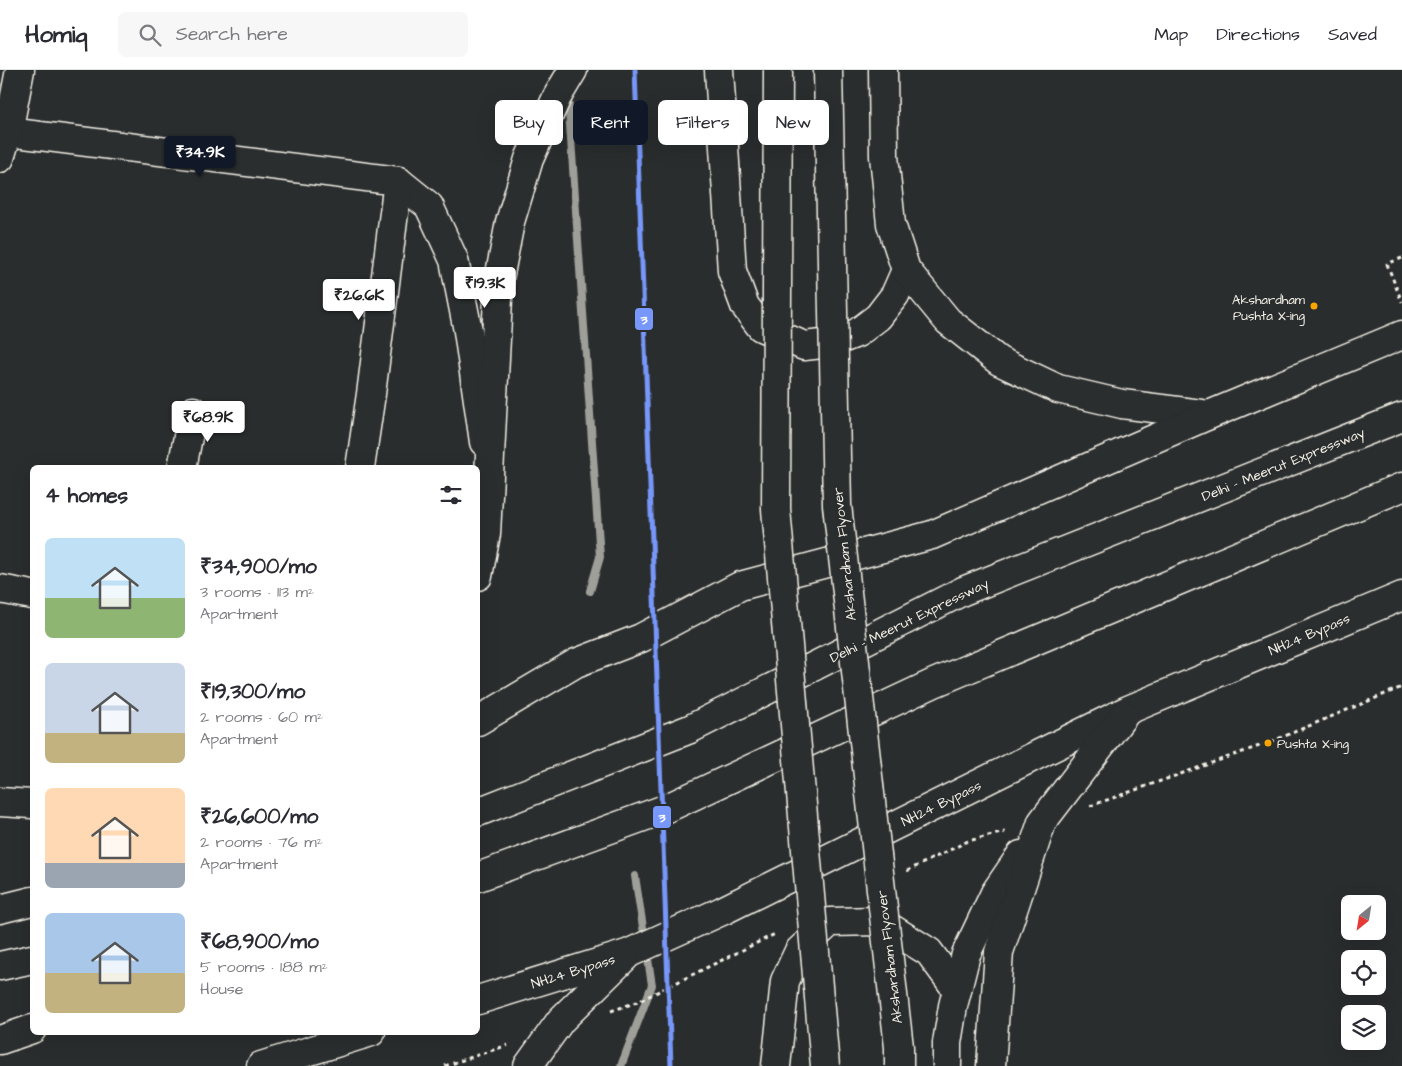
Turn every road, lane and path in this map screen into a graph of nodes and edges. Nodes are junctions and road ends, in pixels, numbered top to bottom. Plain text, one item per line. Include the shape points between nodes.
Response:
1 (20, 70) edge
2 (573, 70) edge
3 (719, 70) edge
4 (778, 70) edge
5 (828, 70) edge
6 (882, 70) edge
7 (8, 132) junction
8 (0, 158) edge
9 (398, 181) junction
10 (1402, 258) edge
11 (906, 270) junction
12 (1402, 302) edge
13 (1402, 335) edge
14 (193, 411) dead end
15 (1209, 416) junction
16 (1402, 417) edge
17 (183, 465) edge
18 (360, 465) edge
19 (490, 478) junction
20 (1402, 487) edge
21 (480, 566) edge
22 (0, 589) edge
23 (30, 595) edge
24 (1400, 596) edge
25 (1402, 687) edge
26 (1128, 710) junction
27 (480, 720) edge
28 (0, 802) edge
29 (30, 804) edge
30 (1085, 808) dead end
31 (480, 811) edge
32 (1042, 822) junction
33 (968, 841) dead end
34 (480, 876) edge
35 (30, 902) edge
36 (0, 909) edge
37 (628, 954) junction
38 (30, 959) edge
39 (0, 966) edge
40 (660, 990) dead end
41 (957, 990) junction
42 (480, 999) edge
43 (637, 1002) dead end
44 (30, 1030) edge
45 (361, 1035) edge
46 (0, 1040) edge
47 (260, 1066) edge
48 (528, 1066) edge
49 (776, 1066) edge
50 (825, 1066) edge
51 (899, 1066) edge
52 (947, 1066) edge
53 (991, 1066) edge

1 - 7 main road
2 - 19 main road via 529,159 510,222 499,279
3 - 11 main road via 732,271 746,306 761,327 804,346 832,343 857,333 878,316 895,295
4 - 50 main road, bridge via 776,508
5 - 51 main road, Akshardham Flyover, bridge via 837,505
6 - 11 main road via 884,156 891,224
7 - 8 main road
7 - 9 main road
9 - 18 main road
9 - 19 main road via 429,206 454,260
10 - 12 path via 1387,264
11 - 15 main road via 948,321 999,361 1058,389 1122,404
13 - 15 main road
14 - 17 main road
15 - 27 main road via 932,535 740,586 642,638 576,663
16 - 31 main road, Delhi - Meerut Expressway via 963,591 690,729
19 - 21 main road
20 - 34 main road via 934,683 665,809
22 - 23 main road
24 - 26 main road, NH24 Bypass
25 - 30 path via 1268,743
26 - 32 main road
26 - 37 main road, NH24 Bypass via 722,911
28 - 29 main road
32 - 33 path
32 - 41 main road via 995,893 966,954
32 - 53 main road via 999,952
35 - 36 main road
37 - 42 main road, NH24 Bypass
37 - 48 main road via 561,1020
38 - 39 main road
40 - 43 path
41 - 49 main road via 929,952 879,921 830,922 799,951 785,981
41 - 52 main road via 947,1043
44 - 46 main road
45 - 47 main road

